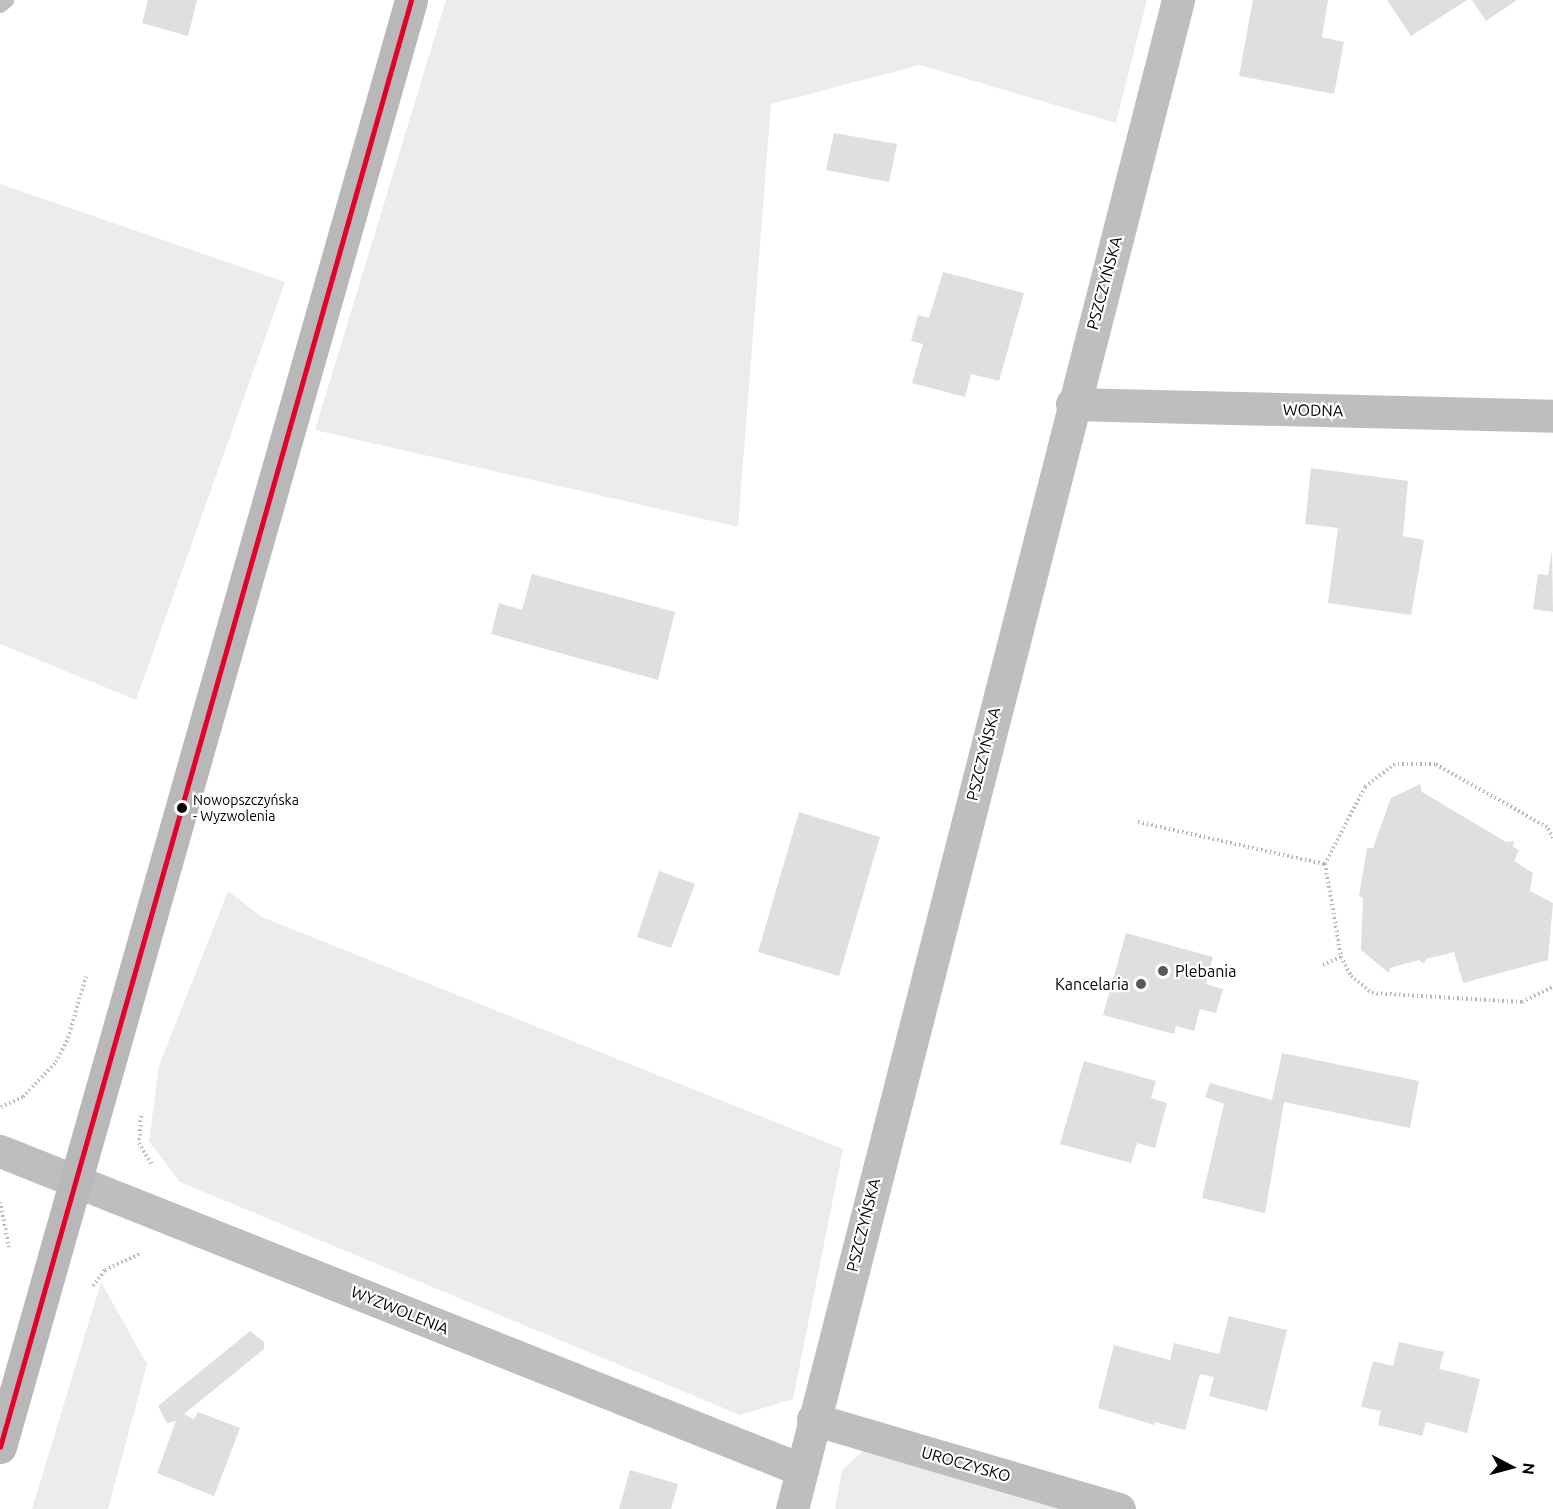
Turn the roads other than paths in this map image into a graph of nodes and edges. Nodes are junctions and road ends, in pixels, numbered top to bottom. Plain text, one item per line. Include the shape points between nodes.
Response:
1 (411, 0) edge
2 (1178, 0) edge
3 (1072, 404) junction
4 (1553, 416) edge
5 (0, 1150) edge
6 (77, 1182) junction
7 (813, 1419) junction
8 (0, 1447) edge
9 (800, 1469) junction
10 (792, 1509) edge
11 (1119, 1509) edge

1 - 6 main road
2 - 3 street, PSZCZYŃSKA
3 - 4 street, WODNA
3 - 7 street, PSZCZYŃSKA
5 - 6 street, WYZWOLENIA
6 - 8 main road
6 - 9 street, WYZWOLENIA
7 - 9 street, PSZCZYŃSKA
7 - 11 street, UROCZYSKO
9 - 10 street, PSZCZYŃSKA

